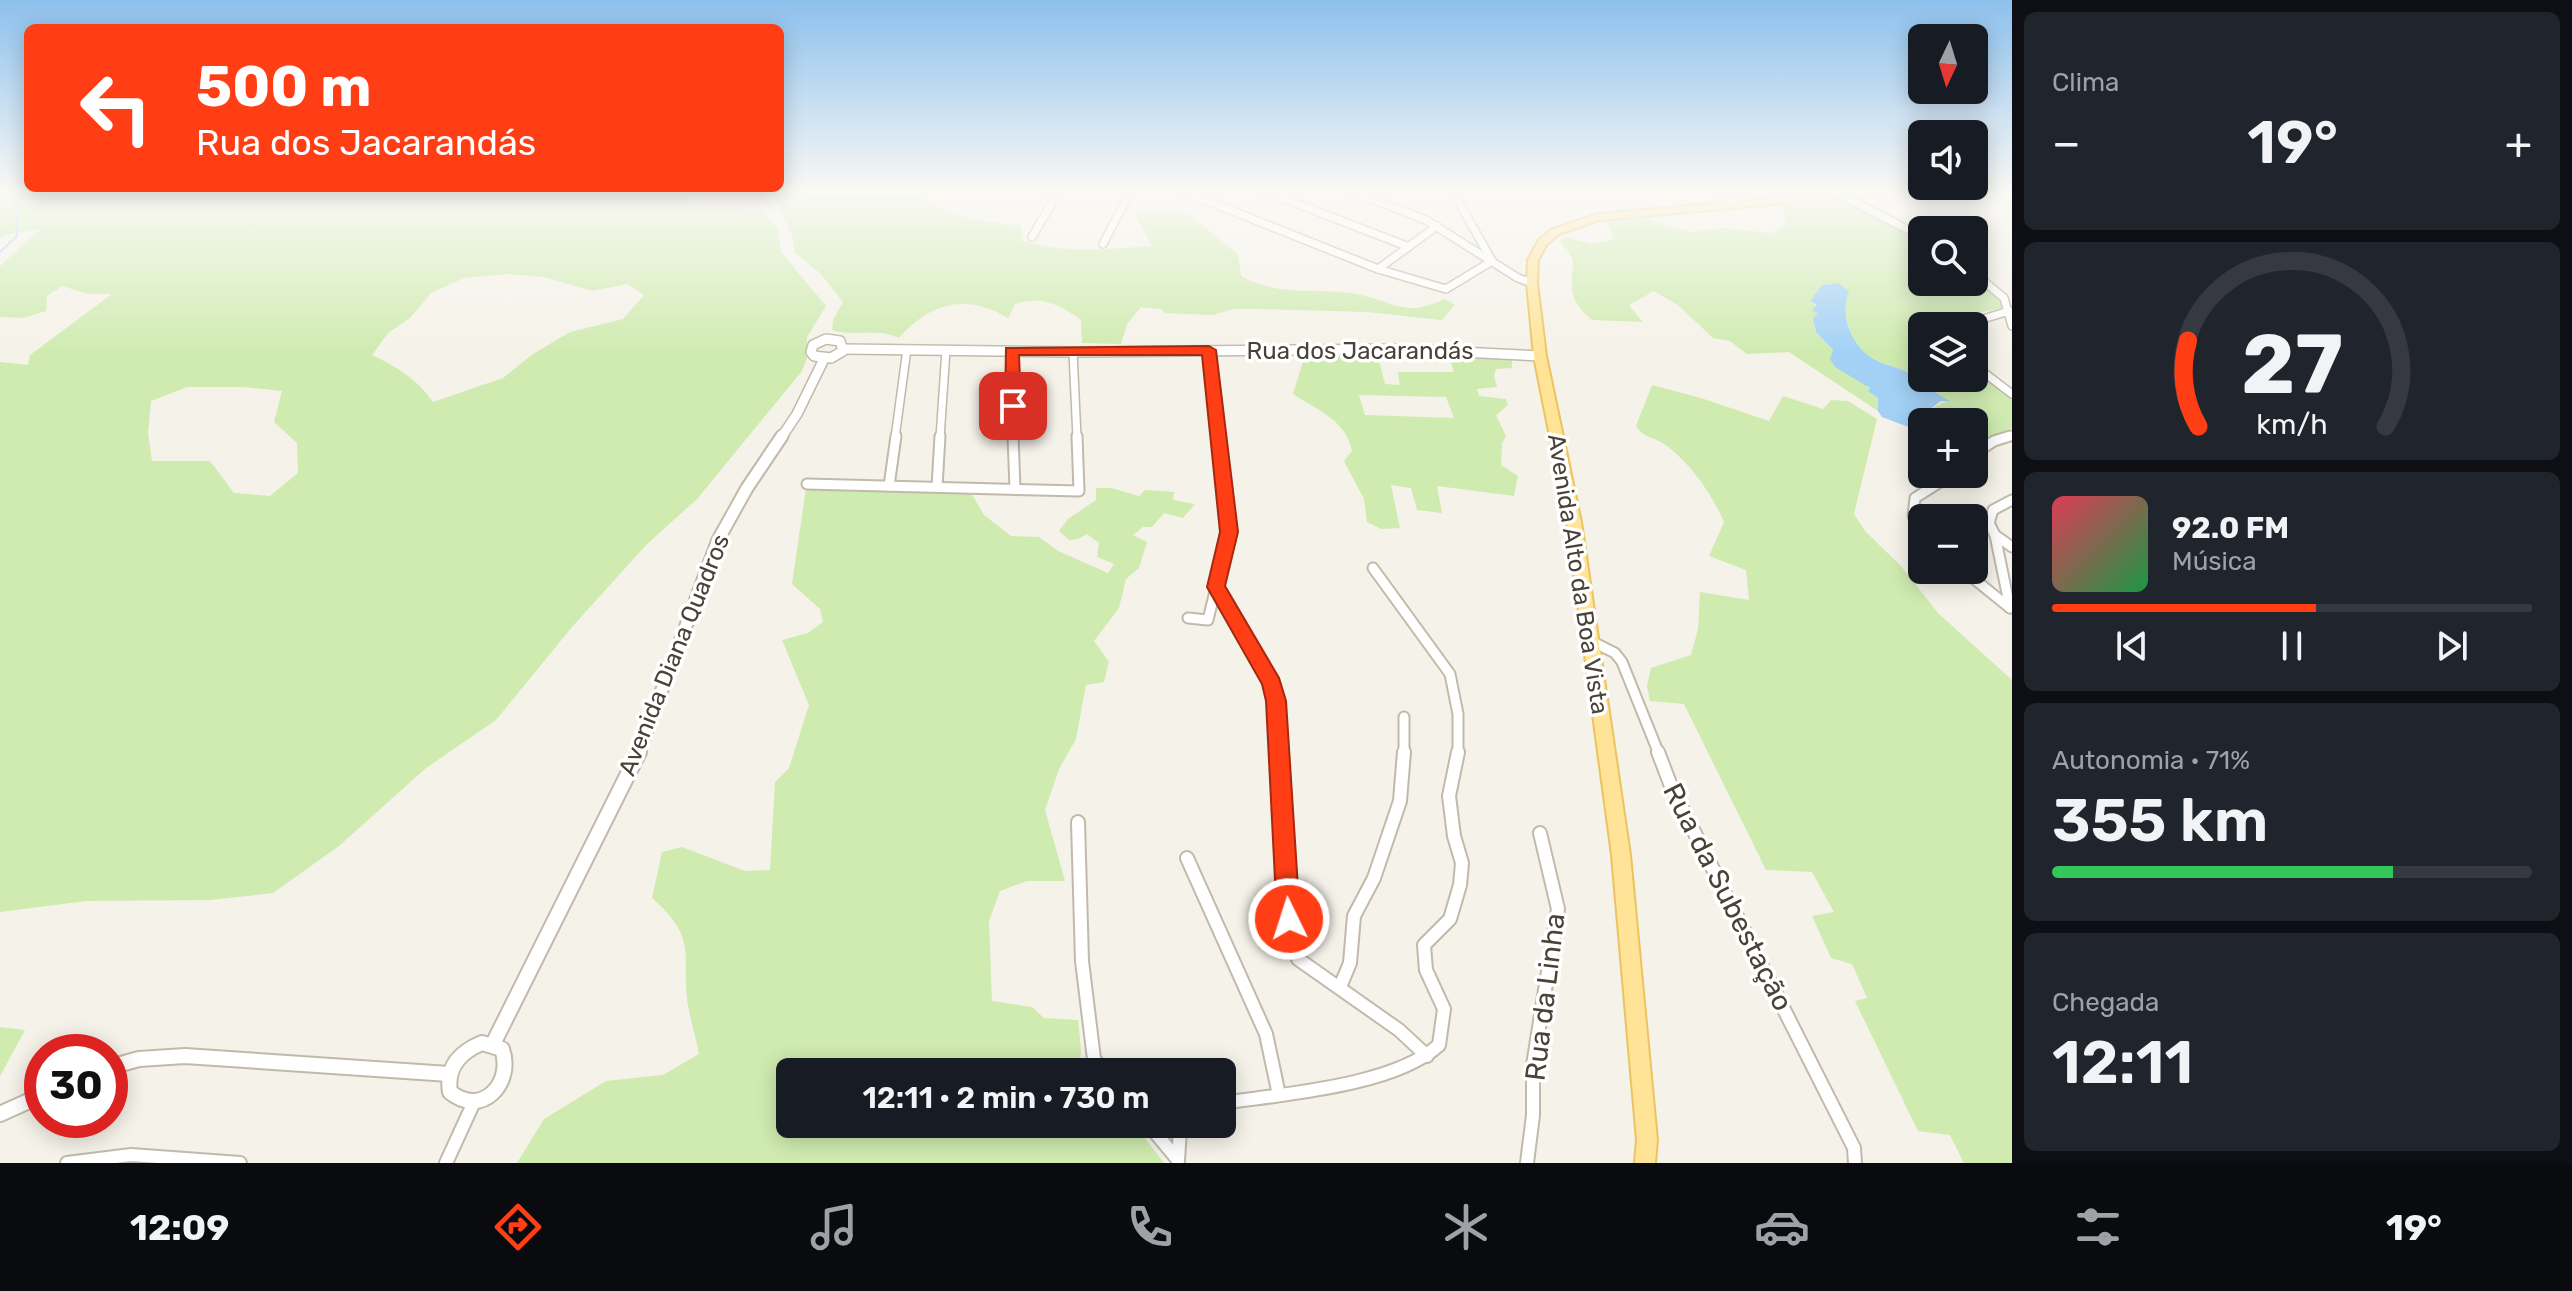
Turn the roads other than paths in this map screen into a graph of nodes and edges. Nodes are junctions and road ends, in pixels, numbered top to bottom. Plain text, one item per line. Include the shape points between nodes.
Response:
1 (1321, 246) edge
2 (1469, 246) edge
3 (1484, 246) edge
4 (1541, 246) edge
5 (1409, 247) edge
6 (1492, 261) junction
7 (1378, 269) junction
8 (1532, 283) junction
9 (1988, 285) edge
10 (2009, 311) junction
11 (1988, 317) edge
12 (2012, 326) edge
13 (844, 349) junction
14 (907, 349) junction
15 (946, 350) junction
16 (1209, 350) junction
17 (1011, 351) junction
18 (1073, 352) junction
19 (1540, 356) junction
20 (824, 359) junction
21 (1988, 376) edge
22 (2012, 394) edge
23 (2012, 435) edge
24 (1988, 444) edge
25 (807, 484) dead end
26 (889, 486) junction
27 (937, 487) junction
28 (1931, 488) edge
29 (1015, 489) junction
30 (2012, 500) edge
31 (1914, 504) edge
32 (1995, 535) junction
33 (2012, 547) edge
34 (1373, 568) dead end
35 (1980, 584) edge
36 (1216, 587) junction
37 (2011, 609) edge
38 (1188, 618) dead end
39 (1591, 641) junction
40 (1404, 717) dead end
41 (1078, 822) dead end
42 (1540, 833) dead end
43 (1187, 858) dead end
44 (1340, 987) junction
45 (493, 1044) junction
46 (1427, 1056) junction
47 (1094, 1058) edge
48 (128, 1062) edge
49 (449, 1074) junction
50 (1279, 1095) junction
51 (1236, 1101) edge
52 (474, 1102) junction
53 (24, 1103) edge
54 (0, 1114) edge
55 (1159, 1138) edge
56 (1179, 1138) edge
57 (1178, 1161) edge
58 (67, 1163) edge
59 (240, 1163) edge
60 (446, 1163) edge
61 (1527, 1163) edge
62 (1645, 1163) edge
63 (1855, 1163) edge

1 - 7 street
2 - 6 street
3 - 6 street
4 - 8 main road, Avenida Alto da Boa Vista via 1533,260
5 - 7 street
6 - 7 street via 1446,289
6 - 8 street
8 - 19 main road, Avenida Alto da Boa Vista
9 - 10 street via 2004,298
10 - 11 street
10 - 12 street
13 - 14 street, Rua dos Jacarandás
13 - 20 street
13 - 20 street, Avenida Diana Quadros via 837,340 819,341 811,352
14 - 15 street, Rua dos Jacarandás
14 - 26 street
15 - 17 street, Rua dos Jacarandás
15 - 27 street
16 - 18 street, Rua dos Jacarandás
16 - 19 street, Rua dos Jacarandás via 1417,349
16 - 36 street via 1229,532
17 - 18 street, Rua dos Jacarandás
17 - 29 street
18 - 29 street via 1079,491
19 - 39 main road, Avenida Alto da Boa Vista via 1574,522
20 - 45 street, Avenida Diana Quadros via 797,414 718,540 638,754
21 - 22 street
23 - 24 street
25 - 26 street
26 - 27 street
27 - 29 street
28 - 31 street
30 - 32 street via 1993,510 1989,523
32 - 33 street
32 - 37 street
34 - 46 street via 1450,674 1458,714 1458,762 1449,796 1462,863 1450,919 1424,945 1425,969 1445,1011 1439,1045
35 - 37 street
36 - 38 street via 1208,620
36 - 44 street via 1274,692 1289,919 1298,959
39 - 62 main road, Avenida Alto da Boa Vista via 1621,855
39 - 63 street, Rua da Subestação via 1622,662 1671,786 1854,1148
40 - 44 street via 1400,801 1374,878 1354,916 1350,963
41 - 47 street via 1082,961
42 - 61 street, Rua da Linha via 1558,909 1533,1065
43 - 50 street via 1266,1034
44 - 46 street
45 - 49 street via 464,1052
45 - 52 street via 505,1053 507,1070 493,1093
46 - 50 street via 1377,1075
48 - 49 street via 185,1056
49 - 52 street via 453,1096
50 - 51 street
52 - 60 street
53 - 54 street
55 - 57 street
56 - 57 street
58 - 59 street via 116,1156

